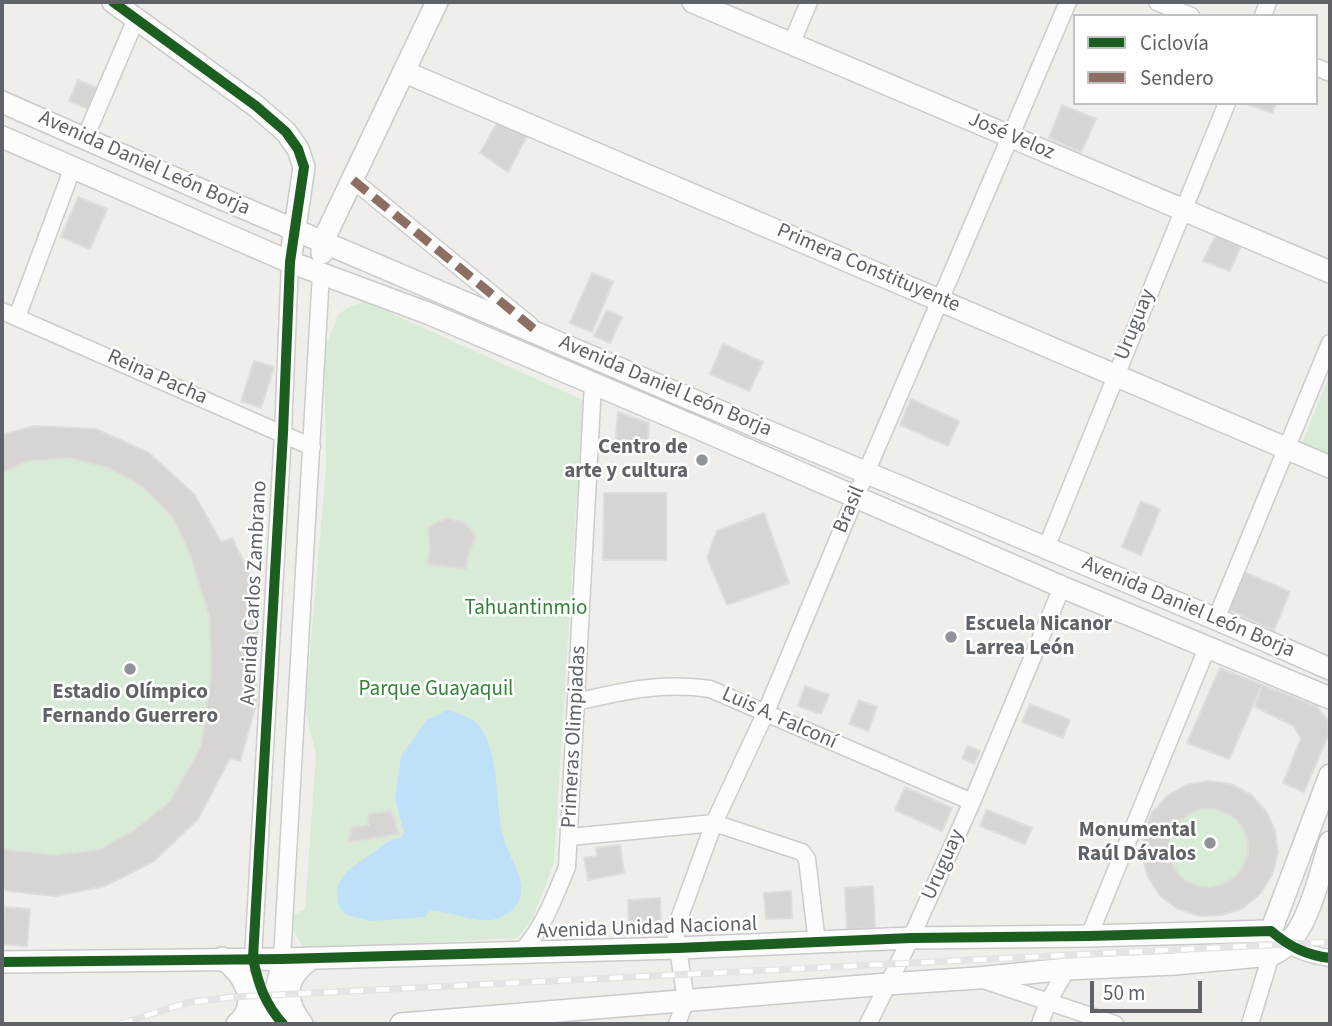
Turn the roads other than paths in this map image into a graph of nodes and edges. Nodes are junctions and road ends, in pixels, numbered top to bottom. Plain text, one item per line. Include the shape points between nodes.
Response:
1 (113, 2) edge
2 (437, 2) edge
3 (692, 2) edge
4 (809, 2) edge
5 (1068, 2) edge
6 (1157, 2) edge
7 (1186, 14) edge
8 (136, 19) junction
9 (792, 42) junction
10 (405, 72) junction
11 (2, 102) edge
12 (1226, 105) edge
13 (1010, 136) junction
14 (2, 137) edge
15 (85, 138) junction
16 (73, 167) junction
17 (353, 180) junction
18 (1183, 210) junction
19 (294, 230) junction
20 (323, 241) junction
21 (290, 261) junction
22 (321, 272) junction
23 (1330, 272) edge
24 (941, 300) junction
25 (9, 314) edge
26 (540, 334) junction
27 (1330, 343) edge
28 (1116, 375) junction
29 (593, 384) junction
30 (283, 433) junction
31 (312, 447) junction
32 (1287, 448) junction
33 (1330, 467) edge
34 (866, 473) junction
35 (856, 496) junction
36 (1046, 548) junction
37 (1062, 587) junction
38 (1216, 619) junction
39 (1207, 648) junction
40 (1330, 669) edge
41 (1330, 698) edge
42 (576, 702) junction
43 (765, 714) junction
44 (1330, 775) edge
45 (972, 802) junction
46 (714, 823) junction
47 (570, 837) junction
48 (1330, 842) edge
49 (1088, 936) junction
50 (911, 938) junction
51 (817, 943) junction
52 (1277, 944) junction
53 (678, 948) junction
54 (521, 952) junction
55 (222, 958) junction
56 (253, 958) junction
57 (312, 958) junction
58 (1330, 958) edge
59 (282, 959) junction
60 (2, 962) edge
61 (1067, 969) junction
62 (978, 978) junction
63 (887, 984) junction
64 (686, 1000) junction
65 (1048, 1002) junction
66 (269, 1006) junction
67 (237, 1024) edge
68 (250, 1024) edge
69 (283, 1024) edge
70 (302, 1024) edge
71 (401, 1024) edge
72 (677, 1024) edge
73 (868, 1024) edge
74 (1040, 1024) edge
75 (1115, 1024) edge
76 (1250, 1024) edge

1 - 8 street, Avenida Carlos Zambrano
2 - 10 street
3 - 9 street, José Veloz
4 - 9 street
5 - 13 street, Brasil
6 - 7 street
8 - 15 street
8 - 19 street, Avenida Carlos Zambrano via 286,132 304,167
9 - 13 street, José Veloz
10 - 17 street
10 - 24 street, Primera Constituyente
11 - 15 street, Avenida Daniel León Borja
12 - 18 street, Uruguay
13 - 18 street, José Veloz
13 - 24 street, Brasil
14 - 16 street, Avenida Daniel León Borja
15 - 19 street, Avenida Daniel León Borja
16 - 21 street, Avenida Daniel León Borja
16 - 25 street
17 - 20 street
17 - 26 street
18 - 23 street, José Veloz
18 - 28 street, Uruguay
19 - 20 street, Avenida Daniel León Borja
19 - 21 street, Avenida Carlos Zambrano
20 - 22 street
20 - 26 street, Avenida Daniel León Borja
21 - 22 street, Avenida Daniel León Borja
21 - 30 street, Avenida Carlos Zambrano
22 - 29 street, Avenida Daniel León Borja
22 - 31 street
24 - 28 street, Primera Constituyente
24 - 34 street, Brasil
25 - 30 street, Reina Pacha
26 - 34 street, Avenida Daniel León Borja
27 - 32 street
28 - 32 street, Primera Constituyente
28 - 36 street, Uruguay
29 - 35 street, Avenida Daniel León Borja
29 - 42 street, Primeras Olimpiadas
30 - 31 street, Reina Pacha
30 - 56 street, Avenida Carlos Zambrano
31 - 59 street
32 - 33 street, Primera Constituyente
32 - 38 street
34 - 35 street, Brasil
34 - 36 street, Avenida Daniel León Borja
35 - 37 street, Avenida Daniel León Borja
35 - 43 street, Brasil
36 - 38 street, Avenida Daniel León Borja
37 - 39 street, Avenida Daniel León Borja
37 - 45 street, Uruguay
38 - 40 street, Avenida Daniel León Borja
39 - 41 street, Avenida Daniel León Borja
39 - 49 street
42 - 43 street, Luis A. Falconí via 682,685 710,689
42 - 47 street, Primeras Olimpiadas
43 - 45 street, Luis A. Falconí
43 - 46 street, Brasil
44 - 52 street
45 - 50 street, Uruguay
46 - 47 street
46 - 51 street via 802,852 807,859
46 - 53 street, Brasil via 675,930
47 - 54 street, Primeras Olimpiadas via 567,867 535,937
48 - 52 street via 1295,938
49 - 50 street, Avenida Unidad Nacional
49 - 52 street, Avenida Unidad Nacional
50 - 51 street, Avenida Unidad Nacional
50 - 63 street, Uruguay
51 - 53 street, Avenida Unidad Nacional
52 - 58 street
52 - 61 street via 1174,964
52 - 76 street
53 - 54 street, Avenida Unidad Nacional
53 - 64 street, Brasil
54 - 57 street, Avenida Unidad Nacional
55 - 56 street, Avenida Unidad Nacional
55 - 60 street, Avenida Unidad Nacional
55 - 67 street via 248,988 249,1006
56 - 59 street, Avenida Unidad Nacional
56 - 66 street via 257,982
57 - 59 street, Avenida Unidad Nacional
57 - 70 street via 298,967 291,980 293,1013
59 - 66 street via 280,980
61 - 62 street
61 - 65 street
62 - 63 street
62 - 65 street
63 - 64 street
63 - 73 street, Uruguay
64 - 71 street
64 - 72 street, Brasil
65 - 74 street
65 - 75 street
66 - 68 street
66 - 69 street

